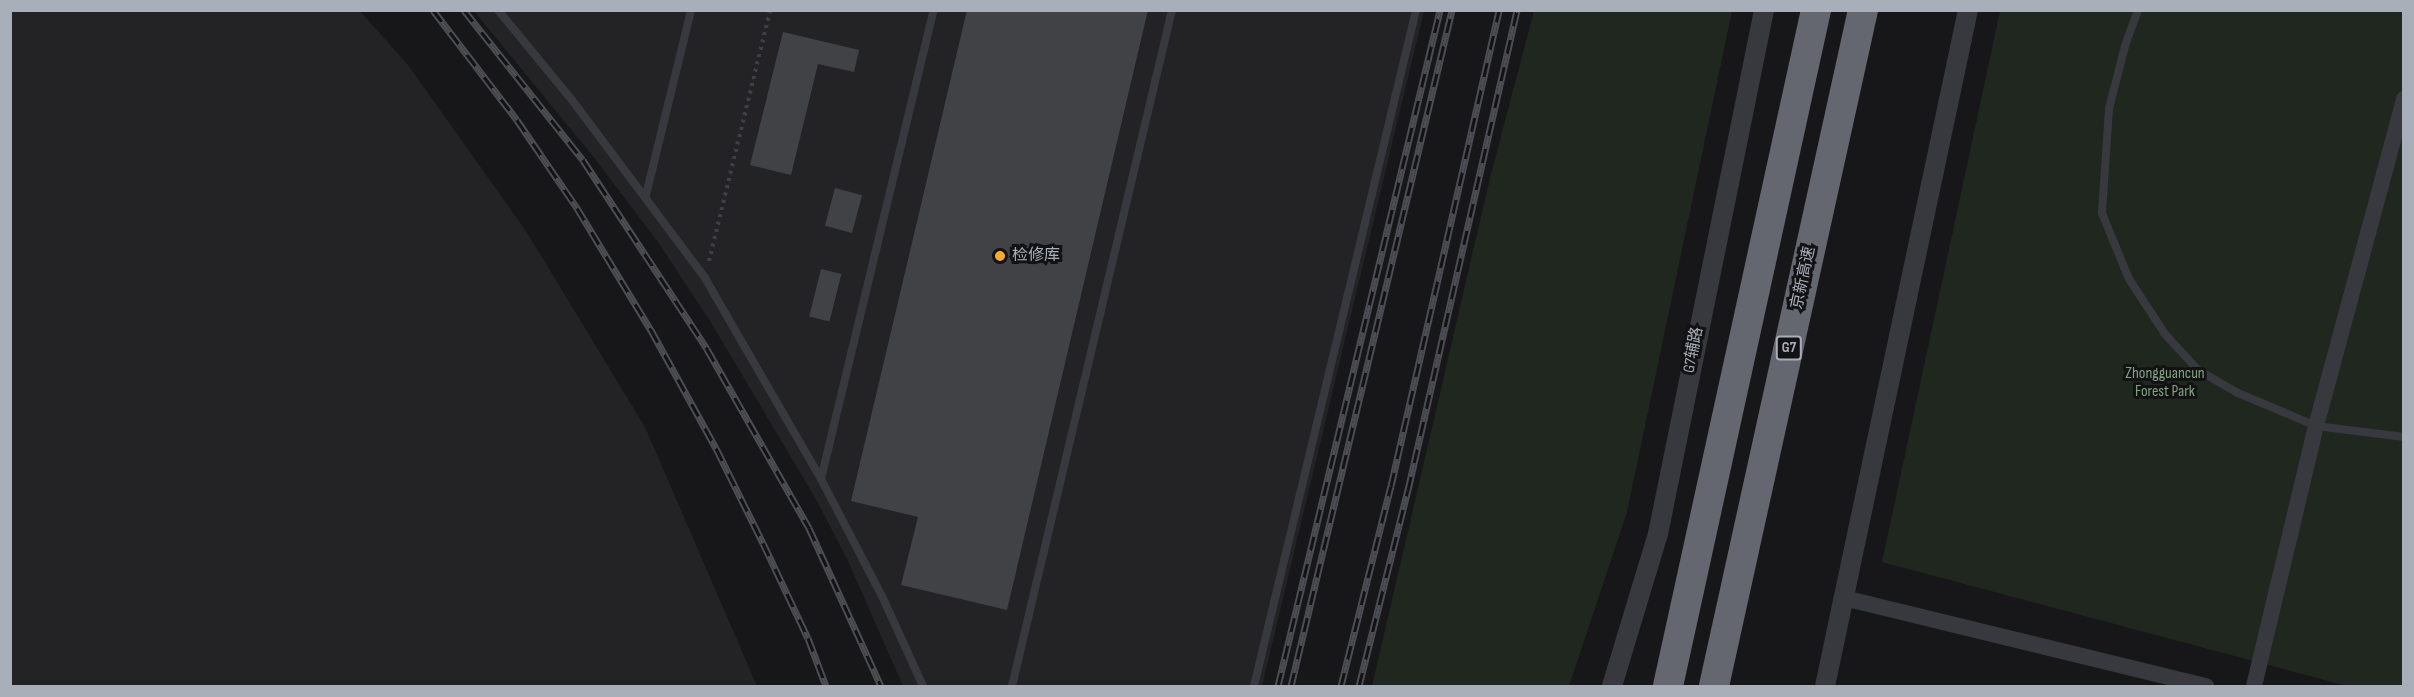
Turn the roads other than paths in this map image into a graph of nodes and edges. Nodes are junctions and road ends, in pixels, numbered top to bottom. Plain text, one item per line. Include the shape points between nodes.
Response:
1 (498, 10) edge
2 (691, 10) edge
3 (934, 10) edge
4 (1172, 10) edge
5 (1416, 10) edge
6 (1764, 10) edge
7 (1816, 10) edge
8 (1863, 10) edge
9 (1968, 10) edge
10 (2138, 10) edge
11 (2403, 99) edge
12 (646, 195) junction
13 (2316, 426) junction
14 (2403, 437) edge
15 (821, 479) junction
16 (1844, 598) junction
17 (923, 687) edge
18 (1012, 687) edge
19 (1254, 687) edge
20 (1612, 687) edge
21 (1668, 687) edge
22 (1714, 687) edge
23 (1826, 687) edge
24 (2206, 687) edge
25 (2254, 687) edge

1 - 12 lane
2 - 12 lane
3 - 15 lane
4 - 18 lane
5 - 19 lane
6 - 20 street, G7辅路 via 1658,534
7 - 21 highway
8 - 22 highway, 京新高速 / G7
9 - 16 street
10 - 13 lane via 2109,109 2102,213 2129,279 2165,334 2198,370 2238,393
11 - 13 street
12 - 15 lane via 705,278
13 - 14 lane
13 - 25 street
15 - 17 lane via 882,596
16 - 23 street
16 - 24 street

